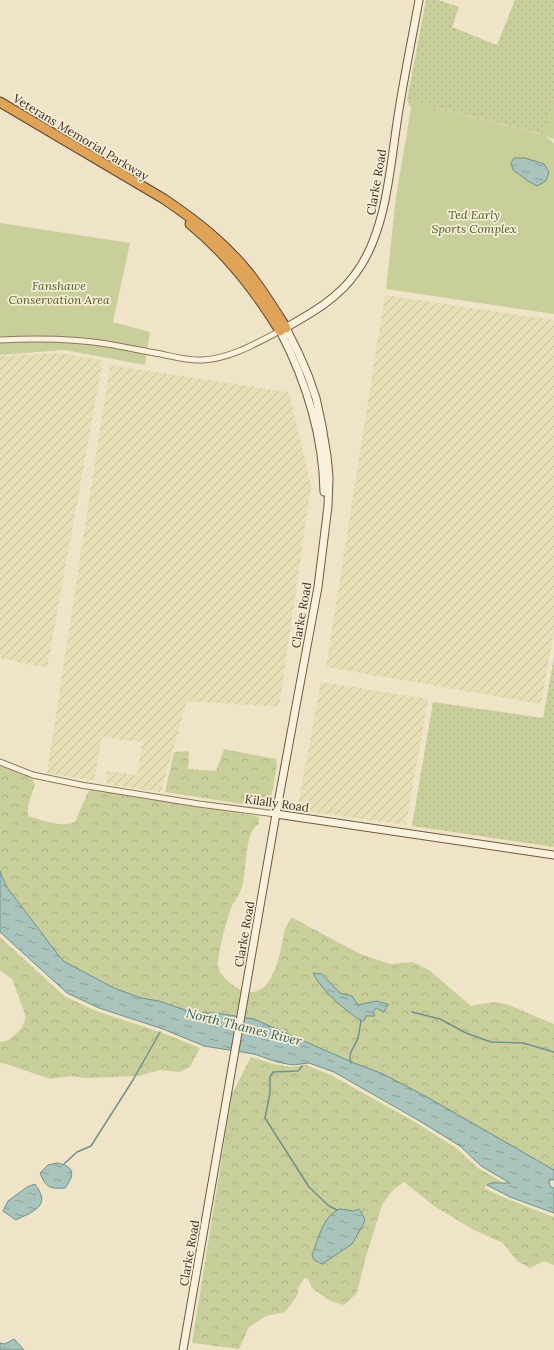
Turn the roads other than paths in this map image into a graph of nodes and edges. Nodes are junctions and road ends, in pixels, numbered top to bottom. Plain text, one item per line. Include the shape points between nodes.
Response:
1 (419, 0) edge
2 (0, 102) edge
3 (283, 330) junction
4 (0, 340) edge
5 (0, 762) edge
6 (276, 814) junction
7 (554, 855) edge
8 (183, 1350) edge

1 - 3 main road, Clarke Road via 383,210 374,241 356,274 335,297
2 - 3 highway, Veterans Memorial Parkway via 150,192 203,235 230,261
3 - 4 street via 233,354 203,360 178,358 75,339
3 - 6 main road, Clarke Road via 302,378 315,426 324,478 326,522 318,587
5 - 6 street, Kilally Road via 33,775 81,785
6 - 7 main road, Kilally Road
6 - 8 main road, Clarke Road

